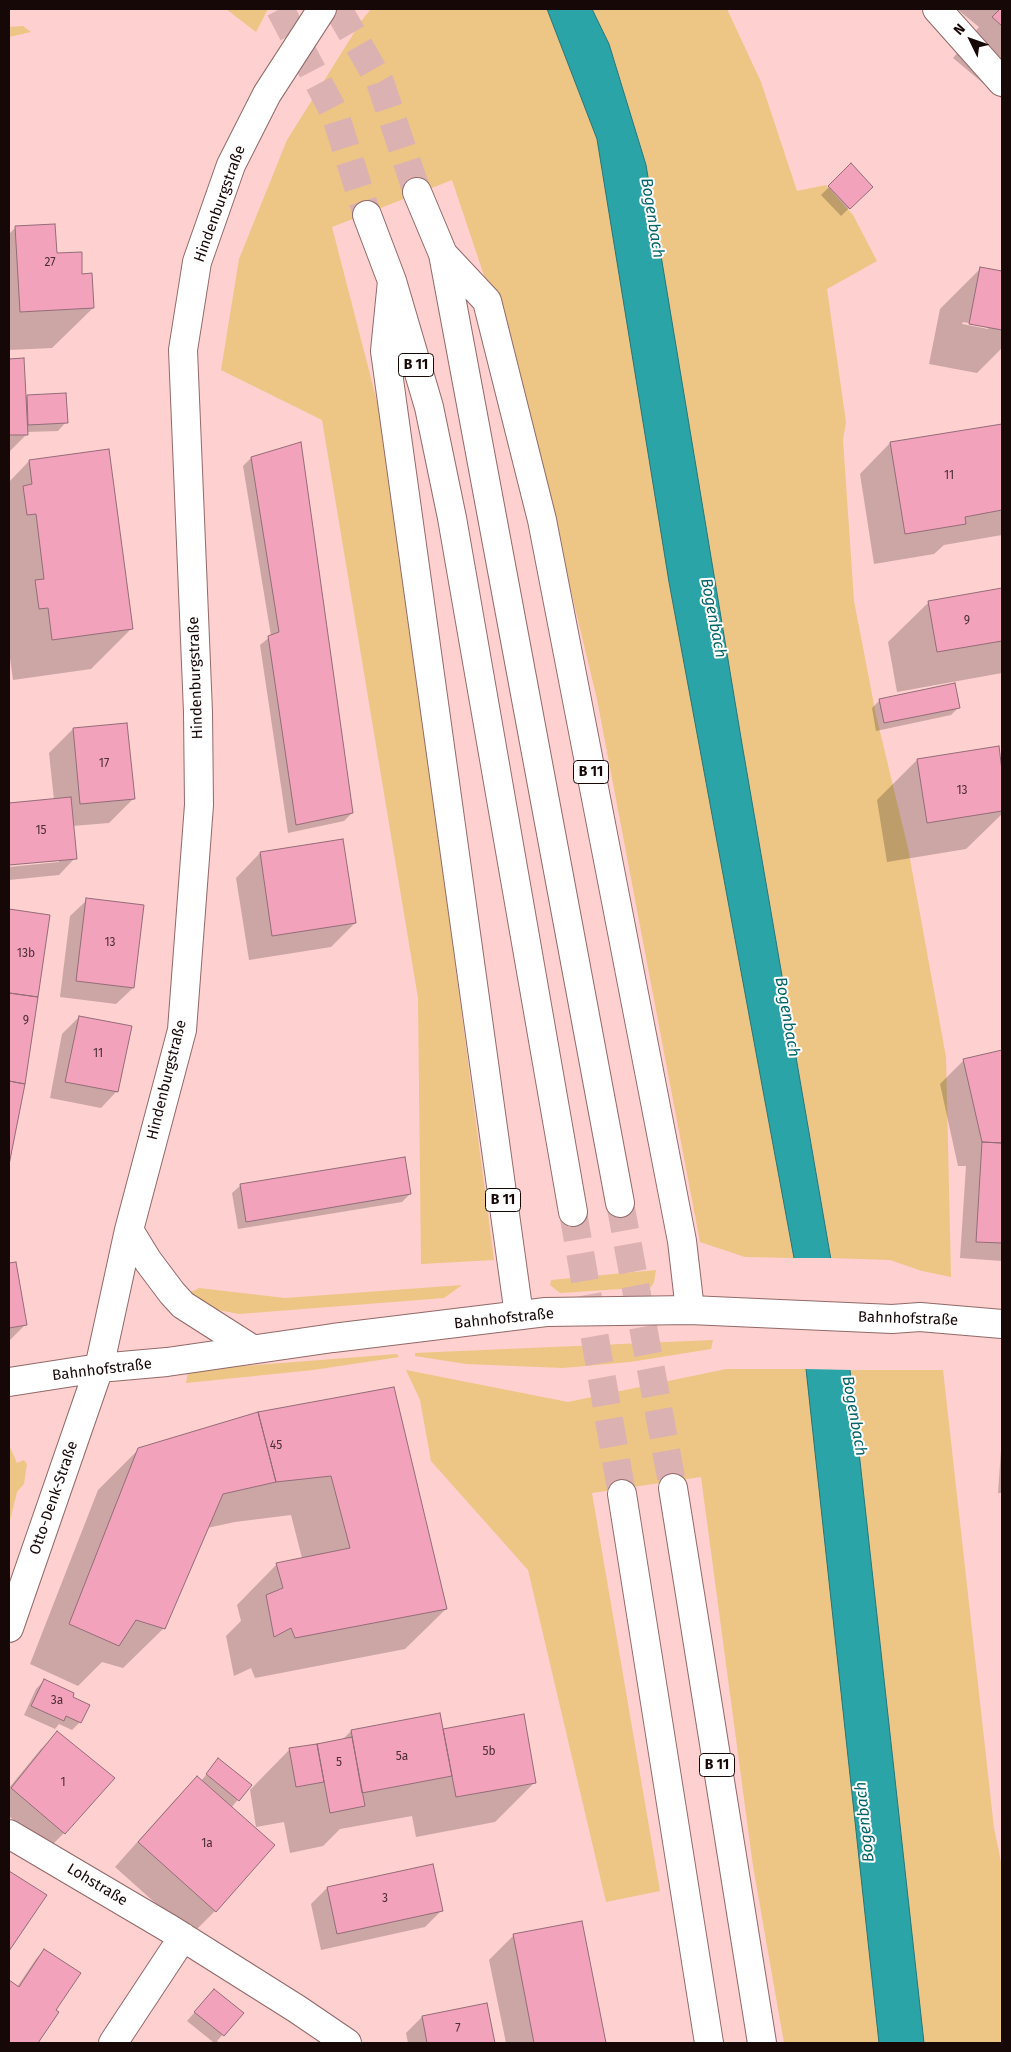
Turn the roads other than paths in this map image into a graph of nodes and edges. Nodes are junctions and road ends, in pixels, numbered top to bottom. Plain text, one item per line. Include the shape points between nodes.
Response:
1 (322, 9) edge
2 (937, 9) edge
3 (1002, 82) edge
4 (417, 192) tunnel mouth
5 (368, 215) tunnel mouth
6 (444, 254) junction
7 (392, 281) junction
8 (620, 1203) tunnel mouth
9 (573, 1212) tunnel mouth
10 (129, 1230) junction
11 (690, 1310) junction
12 (519, 1315) junction
13 (1002, 1324) edge
14 (252, 1349) junction
15 (99, 1368) junction
16 (9, 1382) edge
17 (673, 1488) tunnel mouth
18 (622, 1494) tunnel mouth
19 (9, 1628) edge
20 (9, 1834) edge
21 (183, 1937) junction
22 (113, 2043) edge
23 (346, 2043) edge
24 (709, 2043) edge
25 (762, 2043) edge

1 - 10 main road, Hindenburgstraße via 267,94 232,165 197,262 183,350 200,805 182,1030
2 - 3 main road
4 - 6 main road, B 11
5 - 7 main road, B 11
6 - 8 main road, B 11
6 - 11 main road, B 11 via 487,301 542,520 682,1241
7 - 9 main road, B 11 via 428,407 452,518
7 - 12 main road, B 11 via 385,351
10 - 14 main road via 148,1261 183,1305
10 - 15 main road, Hindenburgstraße
11 - 12 main road, Bahnhofstraße
11 - 13 main road, Bahnhofstraße via 920,1317
12 - 14 main road, Bahnhofstraße
14 - 15 main road, Bahnhofstraße via 168,1362
15 - 16 main road, Bahnhofstraße
15 - 19 main road, Otto-Denk-Straße
17 - 25 main road, B 11
18 - 24 main road
20 - 21 main road, Lohstraße
21 - 22 main road
21 - 23 main road, Lohstraße

